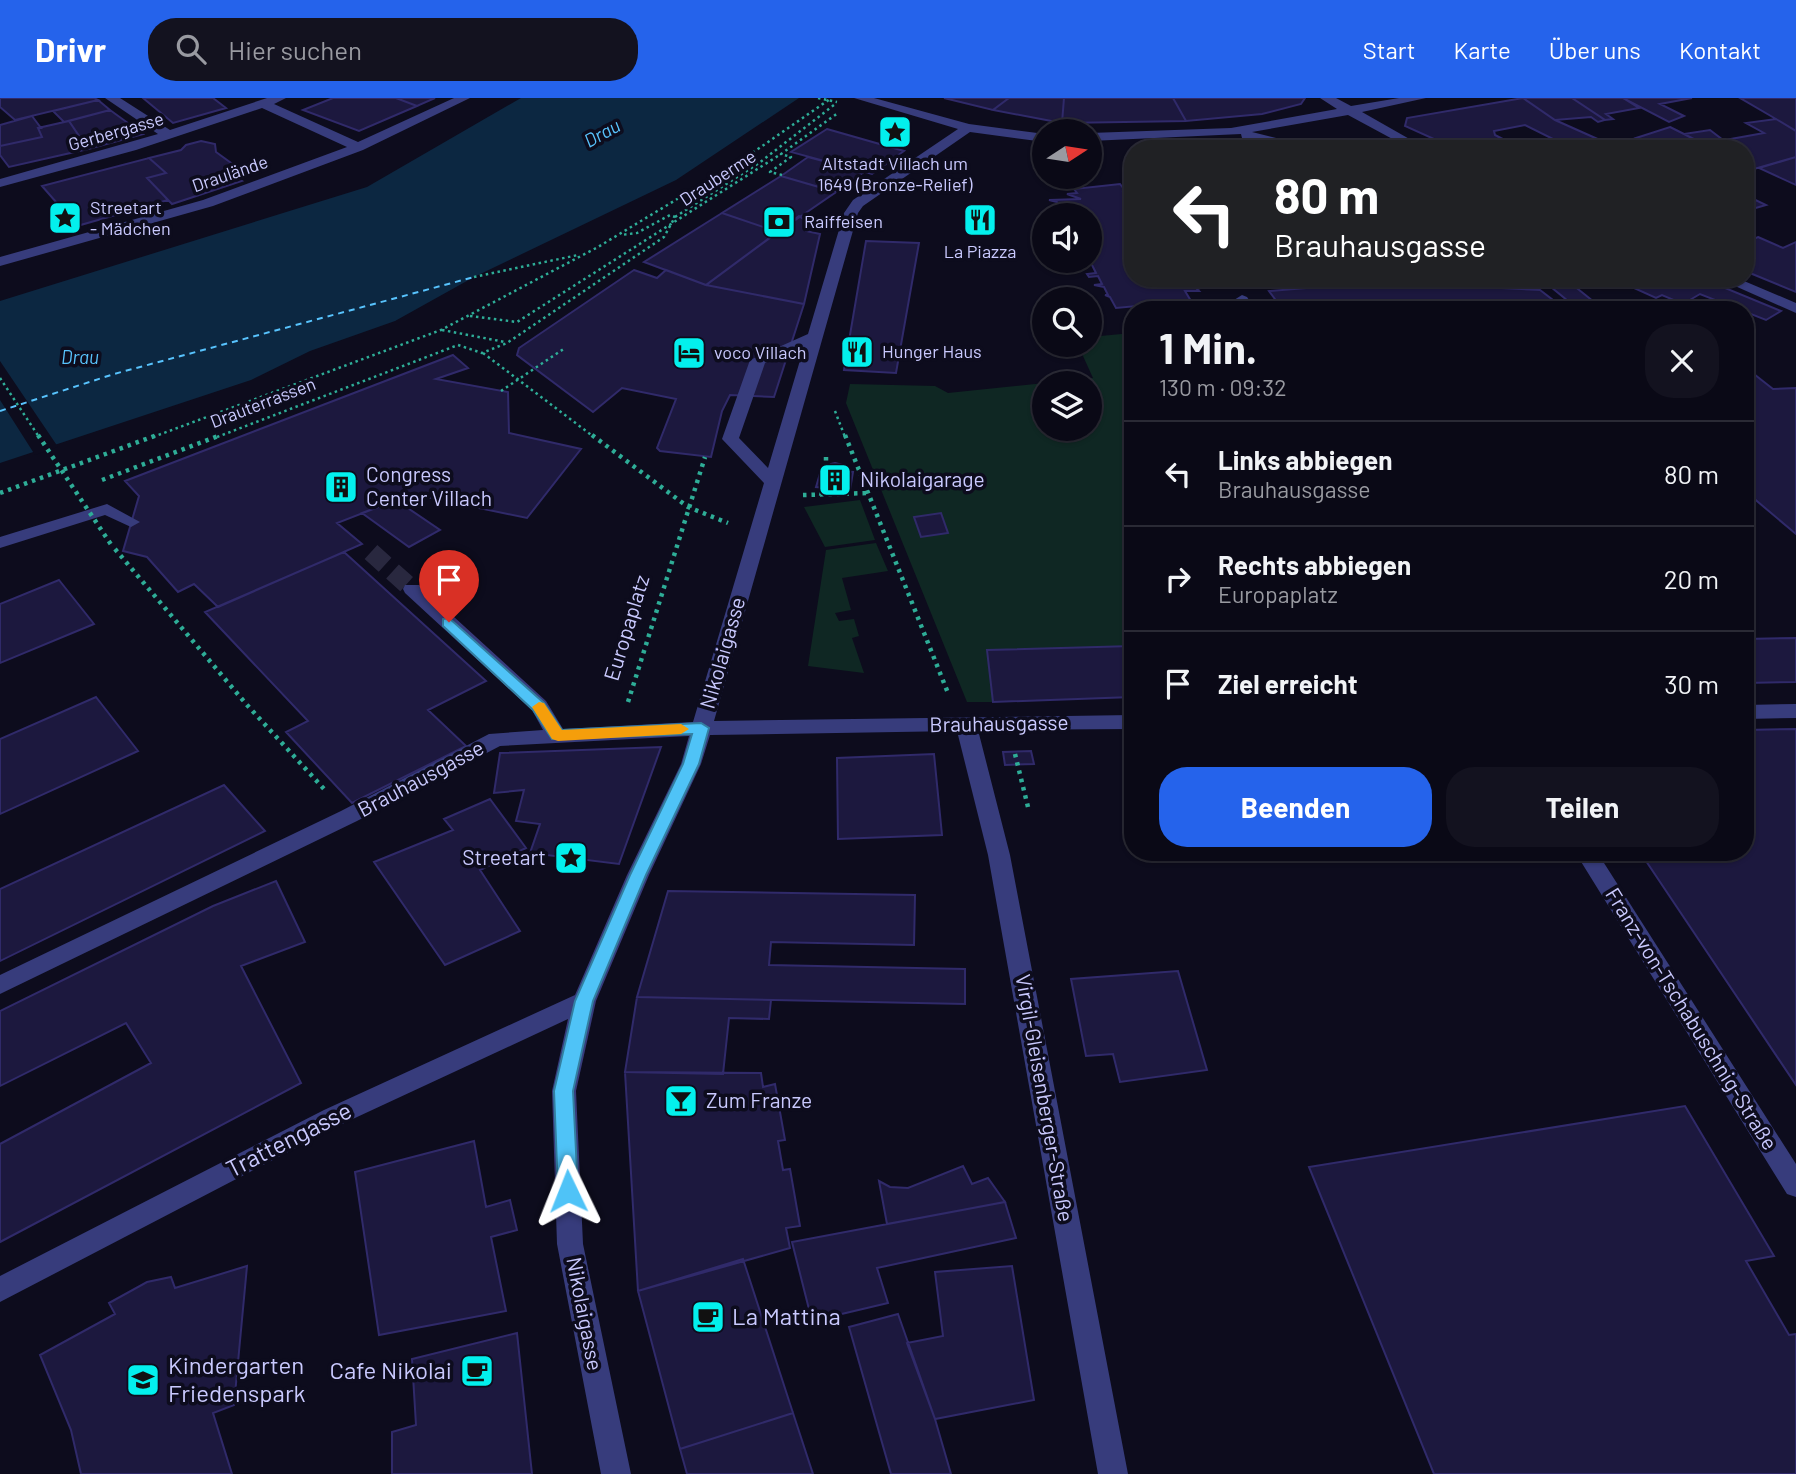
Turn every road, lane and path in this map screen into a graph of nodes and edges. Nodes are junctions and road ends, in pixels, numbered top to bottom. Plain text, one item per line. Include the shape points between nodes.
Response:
1 (111, 98) edge
2 (280, 98) edge
3 (464, 98) edge
4 (818, 98) edge
5 (832, 98) edge
6 (1326, 98) edge
7 (1420, 98) edge
8 (854, 102) edge
9 (264, 104) junction
10 (1349, 111) junction
11 (968, 128) junction
12 (1231, 132) junction
13 (169, 135) junction
14 (1032, 136) edge
15 (1102, 137) edge
16 (1271, 140) edge
17 (1404, 140) edge
18 (358, 147) junction
19 (781, 154) junction
20 (782, 175) dead end
21 (0, 183) edge
22 (675, 217) junction
23 (671, 225) junction
24 (618, 235) junction
25 (586, 254) junction
26 (0, 262) edge
27 (474, 277) dead end
28 (1746, 287) edge
29 (1796, 308) edge
30 (468, 315) junction
31 (441, 330) junction
32 (815, 337) junction
33 (507, 343) junction
34 (565, 348) dead end
35 (482, 353) junction
36 (0, 378) edge
37 (501, 391) dead end
38 (835, 411) dead end
39 (826, 457) dead end
40 (826, 470) dead end
41 (773, 483) junction
42 (823, 488) dead end
43 (0, 493) edge
44 (868, 493) junction
45 (795, 495) dead end
46 (821, 496) junction
47 (688, 508) junction
48 (107, 509) junction
49 (131, 522) dead end
50 (759, 527) junction
51 (0, 543) edge
52 (412, 589) tunnel mouth
53 (953, 704) dead end
54 (626, 705) dead end
55 (1796, 711) edge
56 (1754, 712) edge
57 (1124, 722) edge
58 (966, 725) junction
59 (701, 728) junction
60 (558, 736) junction
61 (1013, 746) dead end
62 (1028, 807) dead end
63 (349, 816) junction
64 (1592, 861) edge
65 (0, 985) edge
66 (584, 1001) junction
67 (1796, 1186) edge
68 (0, 1290) edge
69 (616, 1474) edge
70 (1113, 1474) edge

1 - 13 street
2 - 9 street, Gerbergasse
3 - 18 street, Draulände
4 - 22 path, bridge via 836,102 759,163
5 - 24 path via 745,158
6 - 10 street
7 - 10 street
8 - 11 street
8 - 19 path, Drauberme
9 - 13 street, Gerbergasse
9 - 18 street
10 - 12 street
10 - 17 street
11 - 14 street
11 - 32 street, Nikolaigasse via 858,203 851,213
12 - 15 street
12 - 16 street
13 - 21 street, Gerbergasse
18 - 26 street, Draulände via 208,203
19 - 20 path, Drauberme via 791,157 770,172
19 - 23 path, Drauberme
22 - 23 path, Drauterrassen
22 - 24 path via 663,218 636,233
23 - 30 path via 517,322
23 - 33 path, Drauterrassen via 664,237
24 - 25 path
25 - 27 path
25 - 30 path
28 - 29 street
30 - 31 path
31 - 33 path
31 - 43 path
32 - 41 street, Nikolaigasse
32 - 41 street via 758,360 730,439
33 - 35 path, Drauterrassen
34 - 37 path, bridge
35 - 47 path, Drauterrassen
35 - 48 path, Drauterrassen via 458,345 102,480 124,503
36 - 63 path, bridge via 112,546
38 - 44 path
39 - 40 path
41 - 50 street, Nikolaigasse
42 - 46 path
44 - 46 path
44 - 53 path
45 - 46 path
47 - 50 path via 731,524
47 - 54 path, Europaplatz
48 - 49 street
48 - 51 street
50 - 59 street, Nikolaigasse
52 - 60 street via 539,706
55 - 56 street
57 - 58 street, Brauhausgasse
58 - 59 street, Brauhausgasse
58 - 70 street, Virgil-Gleisenberger-Straße via 999,855
59 - 60 street, Brauhausgasse
59 - 66 street, Nikolaigasse via 691,764
60 - 63 street, Brauhausgasse via 496,739
61 - 62 path
63 - 65 street, Brauhausgasse
64 - 67 street, Franz-von-Tschabuschnig-Straße
66 - 68 street, Trattengasse via 333,1117
66 - 69 street, Nikolaigasse via 564,1091 570,1244

